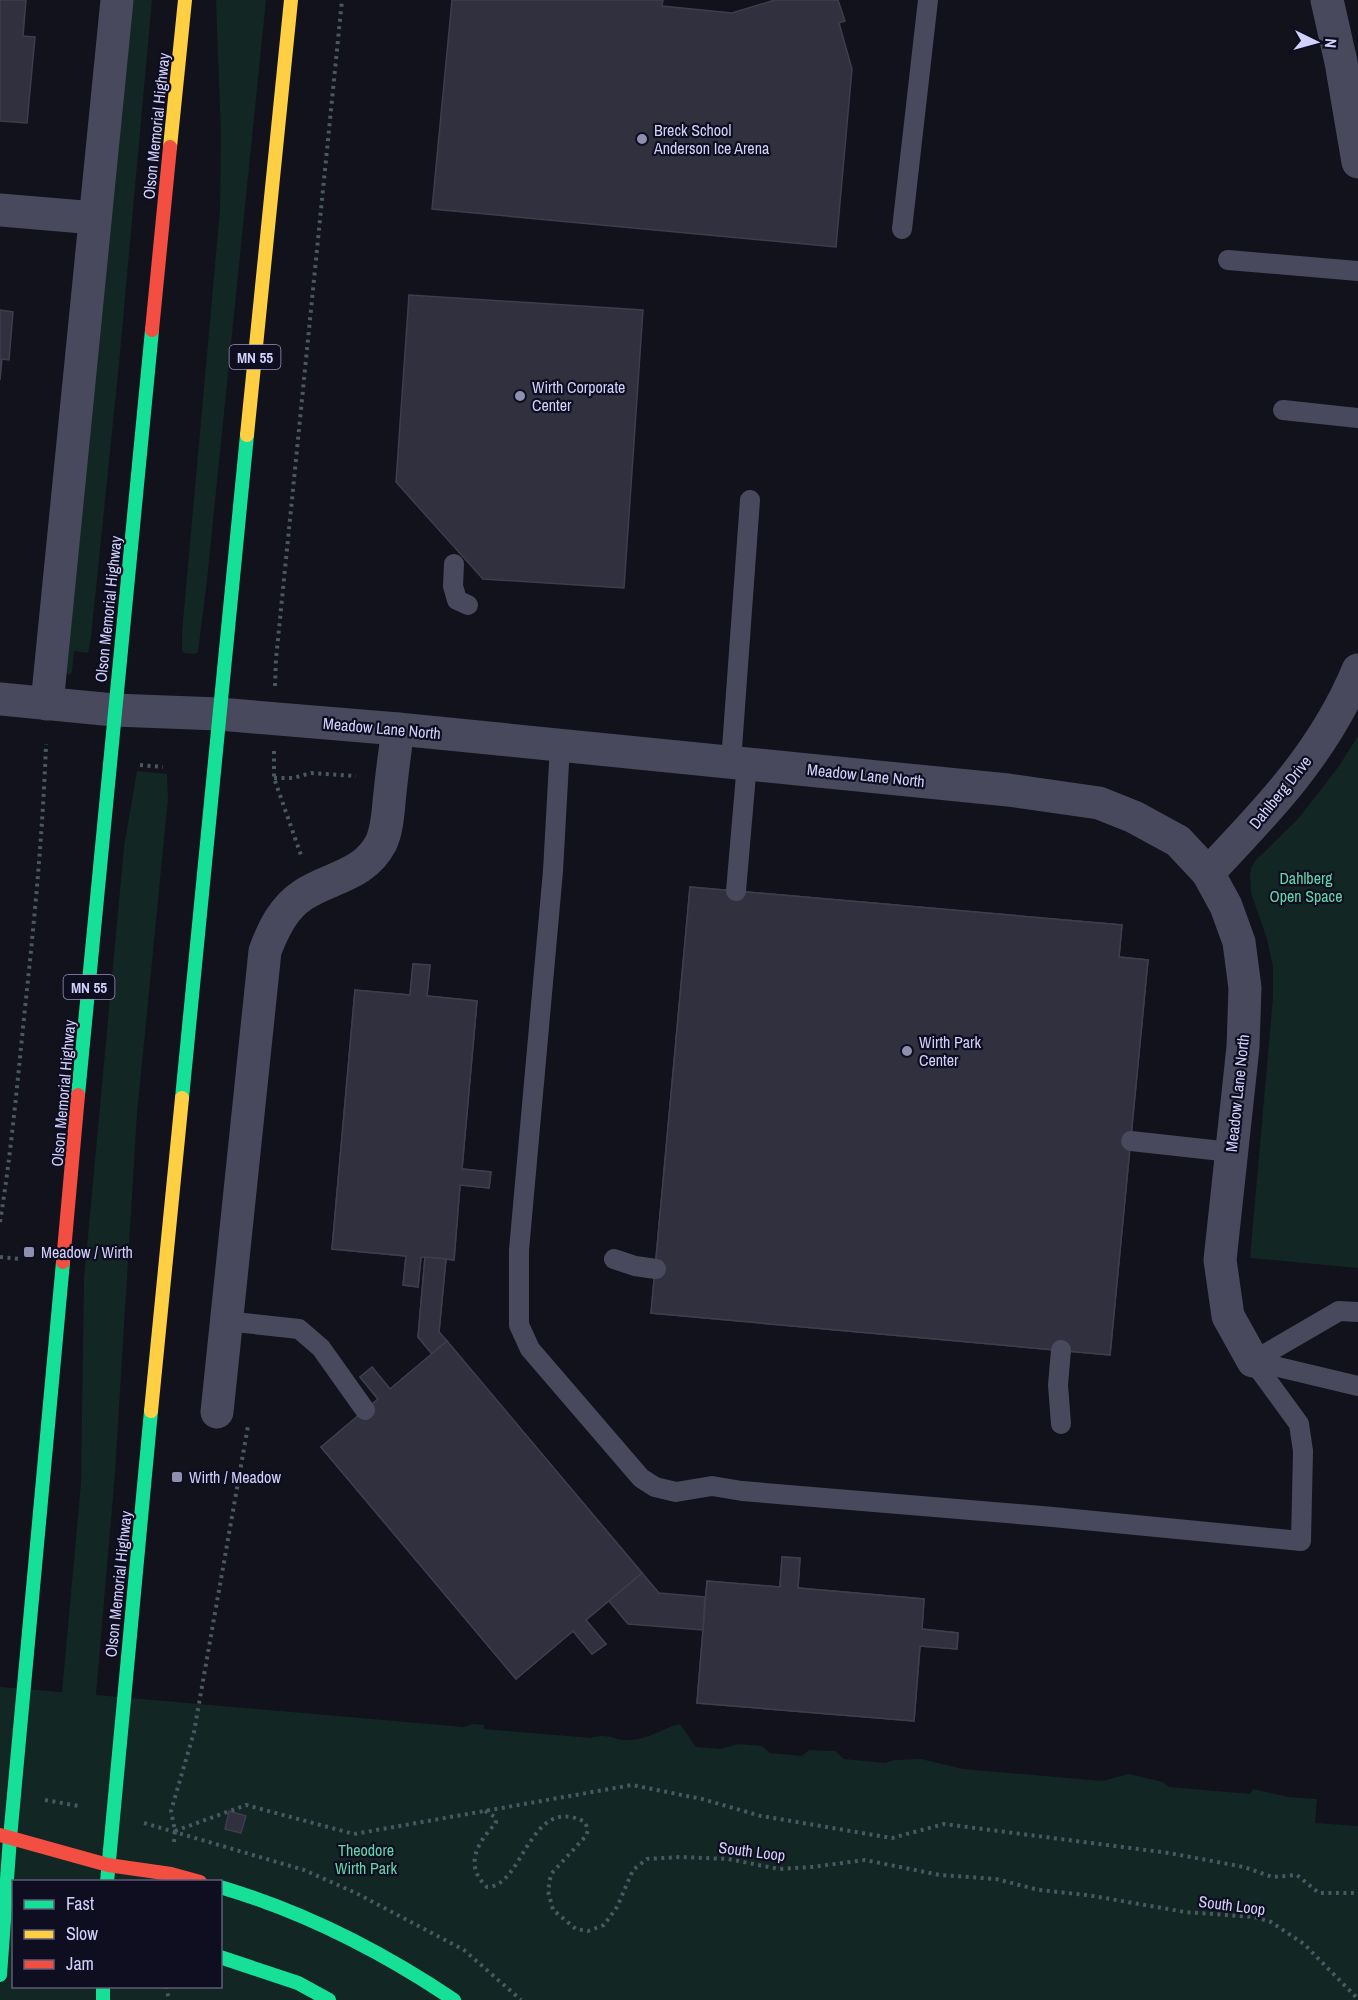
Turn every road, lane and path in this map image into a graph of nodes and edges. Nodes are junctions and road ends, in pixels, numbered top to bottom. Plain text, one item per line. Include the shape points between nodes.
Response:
1 (117, 0) edge
2 (185, 0) edge
3 (291, 0) edge
4 (342, 0) edge
5 (928, 0) edge
6 (1327, 0) edge
7 (1350, 60) edge
8 (1358, 162) edge
9 (0, 210) edge
10 (95, 218) junction
11 (902, 229) dead end
12 (1228, 260) dead end
13 (1358, 271) edge
14 (1283, 410) dead end
15 (1358, 418) edge
16 (750, 500) dead end
17 (454, 564) dead end
18 (468, 605) dead end
19 (1357, 673) edge
20 (0, 699) edge
21 (47, 704) junction
22 (114, 710) junction
23 (219, 714) junction
24 (274, 718) junction
25 (398, 729) junction
26 (46, 744) dead end
27 (560, 745) junction
28 (739, 762) junction
29 (139, 765) dead end
30 (163, 767) dead end
31 (356, 776) dead end
32 (274, 778) junction
33 (1208, 873) junction
34 (317, 887) junction
35 (736, 891) dead end
36 (1131, 1142) dead end
37 (1231, 1152) junction
38 (0, 1222) edge
39 (0, 1257) edge
40 (21, 1259) dead end
41 (614, 1259) dead end
42 (656, 1269) dead end
43 (1358, 1312) edge
44 (226, 1321) junction
45 (1061, 1350) dead end
46 (1253, 1361) junction
47 (1358, 1386) edge
48 (365, 1410) dead end
49 (217, 1412) dead end
50 (1061, 1424) dead end
51 (485, 1811) junction
52 (175, 1831) dead end
53 (5, 1837) edge
54 (108, 1865) junction
55 (107, 1880) edge
56 (196, 1880) edge
57 (222, 1888) edge
58 (1358, 1893) edge
59 (6, 1897) edge
60 (222, 1958) edge
61 (0, 1975) edge
62 (1358, 1999) edge
63 (329, 2000) edge
64 (454, 2000) edge

1 - 10 street
2 - 22 main road, Olson Memorial Highway / MN 55
3 - 23 main road, Olson Memorial Highway / MN 55
4 - 24 path via 276,659
5 - 11 lane
6 - 7 street
7 - 8 street
9 - 10 street
10 - 21 street
12 - 13 lane
14 - 15 lane
16 - 28 lane
17 - 18 lane via 456,600
19 - 33 street, Dahlberg Drive via 1342,706 1301,771
20 - 21 street, Meadow Lane North
21 - 22 street, Meadow Lane North
22 - 23 street, Meadow Lane North
22 - 53 main road, Olson Memorial Highway / MN 55
23 - 24 street, Meadow Lane North
23 - 54 main road, Olson Memorial Highway / MN 55
24 - 25 street, Meadow Lane North
24 - 32 path
25 - 27 street, Meadow Lane North
25 - 34 street via 381,843 349,875
26 - 38 path via 38,882
27 - 28 street, Meadow Lane North
27 - 46 lane via 553,871 519,1250 519,1325 530,1349 641,1478 655,1487 676,1492 712,1486 1301,1541 1303,1451 1299,1424
28 - 33 street, Meadow Lane North via 1099,803 1178,841
28 - 35 lane
29 - 30 path
31 - 32 path via 311,773
32 - 34 path
33 - 37 street, Meadow Lane North via 1239,942 1245,988 1243,1047
34 - 44 street via 287,909 264,951
36 - 37 lane
37 - 46 street, Meadow Lane North via 1220,1260 1228,1316
39 - 40 path
41 - 42 lane
43 - 46 lane via 1339,1311
44 - 48 lane via 299,1329 321,1347
44 - 49 street
45 - 50 lane
46 - 47 lane
51 - 52 path, South Loop via 354,1834 246,1805
51 - 58 path, South Loop via 632,1785 761,1816 892,1838 944,1824 1168,1853 1244,1867 1272,1877 1297,1875 1319,1893
51 - 62 path, South Loop via 495,1817 496,1823 477,1848 474,1868 487,1887 505,1880 536,1833 550,1822 562,1816 585,1822 586,1836 551,1874 548,1891 553,1910 576,1929 588,1931 604,1925 617,1907 633,1870 647,1859 728,1859 779,1869 865,1860 1185,1912 1254,1917 1271,1922 1304,1944
53 - 54 main road
53 - 59 main road, Olson Memorial Highway / MN 55
54 - 55 main road, Olson Memorial Highway / MN 55
54 - 56 main road
57 - 64 main road via 248,1894 347,1935
59 - 61 main road, Olson Memorial Highway / MN 55
60 - 63 main road via 298,1983

